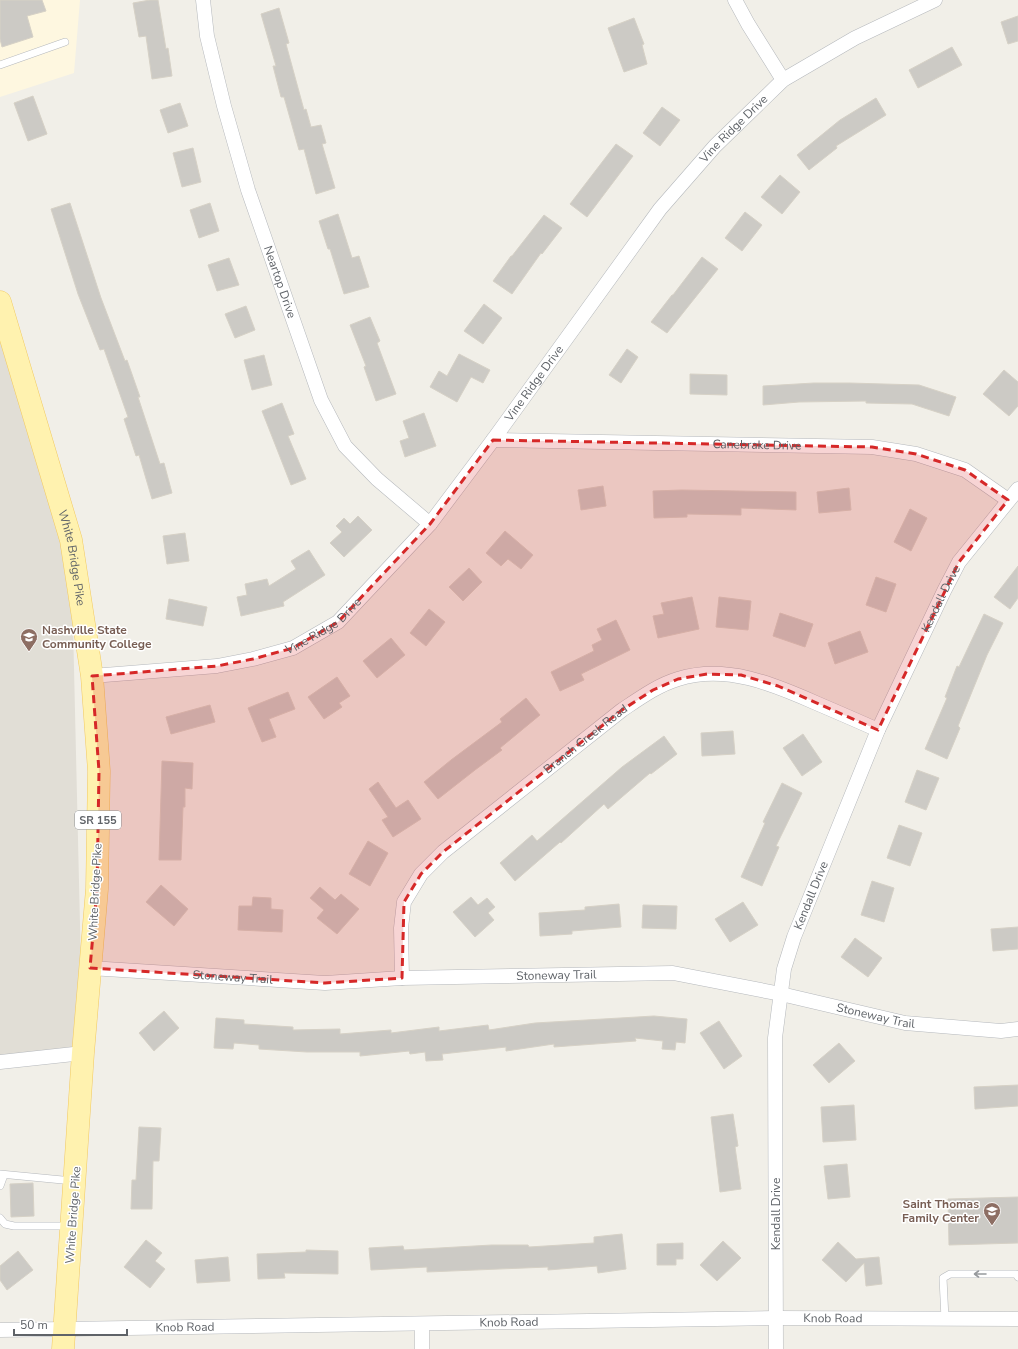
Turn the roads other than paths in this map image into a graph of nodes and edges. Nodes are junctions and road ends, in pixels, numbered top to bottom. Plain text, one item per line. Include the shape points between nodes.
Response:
1 (203, 0) edge
2 (735, 0) edge
3 (935, 0) edge
4 (65, 42) dead end
5 (0, 65) edge
6 (783, 80) junction
7 (0, 302) edge
8 (493, 440) junction
9 (1018, 489) edge
10 (1008, 500) junction
11 (430, 524) junction
12 (92, 676) junction
13 (878, 730) junction
14 (90, 968) junction
15 (402, 978) junction
16 (781, 994) junction
17 (1018, 1029) edge
18 (83, 1053) junction
19 (0, 1062) edge
20 (2, 1174) edge
21 (75, 1181) junction
22 (0, 1186) edge
23 (0, 1218) edge
24 (72, 1226) junction
25 (1018, 1276) edge
26 (776, 1318) junction
27 (946, 1319) junction
28 (1018, 1319) edge
29 (422, 1324) junction
30 (0, 1330) edge
31 (64, 1339) edge
32 (422, 1349) edge
33 (776, 1349) edge

1 - 11 street, Neartop Drive via 207,36 248,190 321,400 345,446 377,479
2 - 6 street
3 - 6 street, Vine Ridge Drive via 855,38
4 - 5 lane
6 - 8 street, Vine Ridge Drive via 715,146 660,209
7 - 12 main road, White Bridge Pike / SR 155 via 71,540
8 - 10 street, Canebrake Drive via 872,447 916,454 965,470
8 - 11 street, Vine Ridge Drive
9 - 10 street, Kendall Drive
10 - 13 street, Kendall Drive via 959,562
11 - 12 street, Vine Ridge Drive via 338,622 293,648 218,666
12 - 14 main road, White Bridge Pike / SR 155 via 99,771 97,889
13 - 15 street, Branch Creek Road via 778,686 741,675 707,674 678,679 653,690 616,714 443,852 421,874 404,902 401,928
13 - 16 street, Kendall Drive via 794,937 784,969
14 - 15 street, Stoneway Trail via 325,984
14 - 18 main road, White Bridge Pike / SR 155
15 - 16 street, Stoneway Trail via 673,973
16 - 17 street, Stoneway Trail via 905,1023 1002,1031
16 - 26 street, Kendall Drive via 776,1038
18 - 19 street
18 - 21 main road, White Bridge Pike / SR 155
20 - 21 lane
20 - 22 lane
21 - 24 main road, White Bridge Pike / SR 155
23 - 24 lane via 5,1224 14,1226
24 - 31 main road, White Bridge Pike / SR 155
25 -> 27 lane via 950,1274 944,1278
26 - 27 street, Knob Road
26 - 29 street, Knob Road
26 - 33 street, Kendall Drive
27 - 28 street, Knob Road
29 - 31 street, Knob Road
29 - 32 street
30 - 31 street, Knob Road

